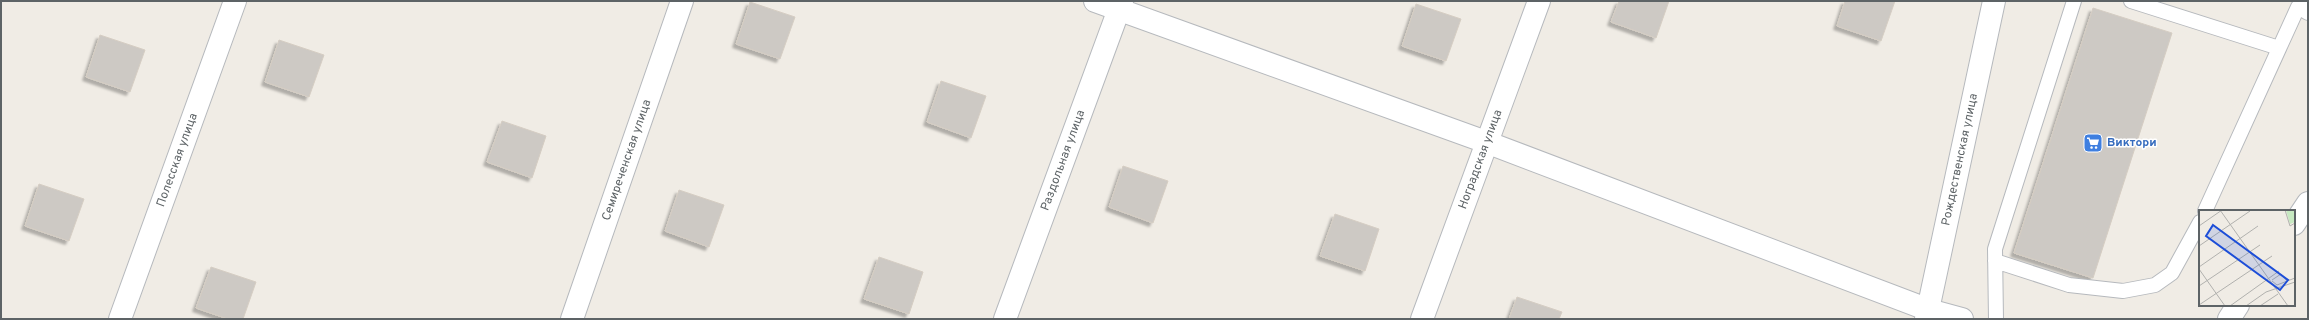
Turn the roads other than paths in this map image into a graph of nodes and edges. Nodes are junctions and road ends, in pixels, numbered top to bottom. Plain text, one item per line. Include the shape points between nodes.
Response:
1 (234, 1) edge
2 (682, 1) edge
3 (1095, 1) edge
4 (1539, 1) edge
5 (1994, 1) edge
6 (2074, 1) edge
7 (2131, 1) edge
8 (1120, 5) edge
9 (2303, 7) edge
10 (2279, 48) junction
11 (1486, 142) junction
12 (2308, 203) edge
13 (2205, 210) edge
14 (2295, 222) edge
15 (2199, 224) edge
16 (1995, 261) junction
17 (2237, 306) edge
18 (1928, 314) edge
19 (120, 319) edge
20 (572, 319) edge
21 (1005, 319) edge
22 (1422, 319) edge
23 (1962, 319) edge
24 (1996, 319) edge
25 (2229, 319) edge

1 - 19 street, Полесская улица
2 - 20 street, Семиреченская улица
3 - 8 street
4 - 11 street, Ноградская улица
5 - 18 street, Рождественская улица
6 - 16 lane via 1995,249
7 - 10 lane
8 - 11 street
8 - 21 street, Раздольная улица
9 - 10 lane
10 - 13 lane
11 - 18 street
11 - 22 street, Ноградская улица
12 - 14 street
15 - 16 lane via 2172,273 2155,284 2123,291 2068,285
16 - 24 lane
17 - 25 street
18 - 23 street

